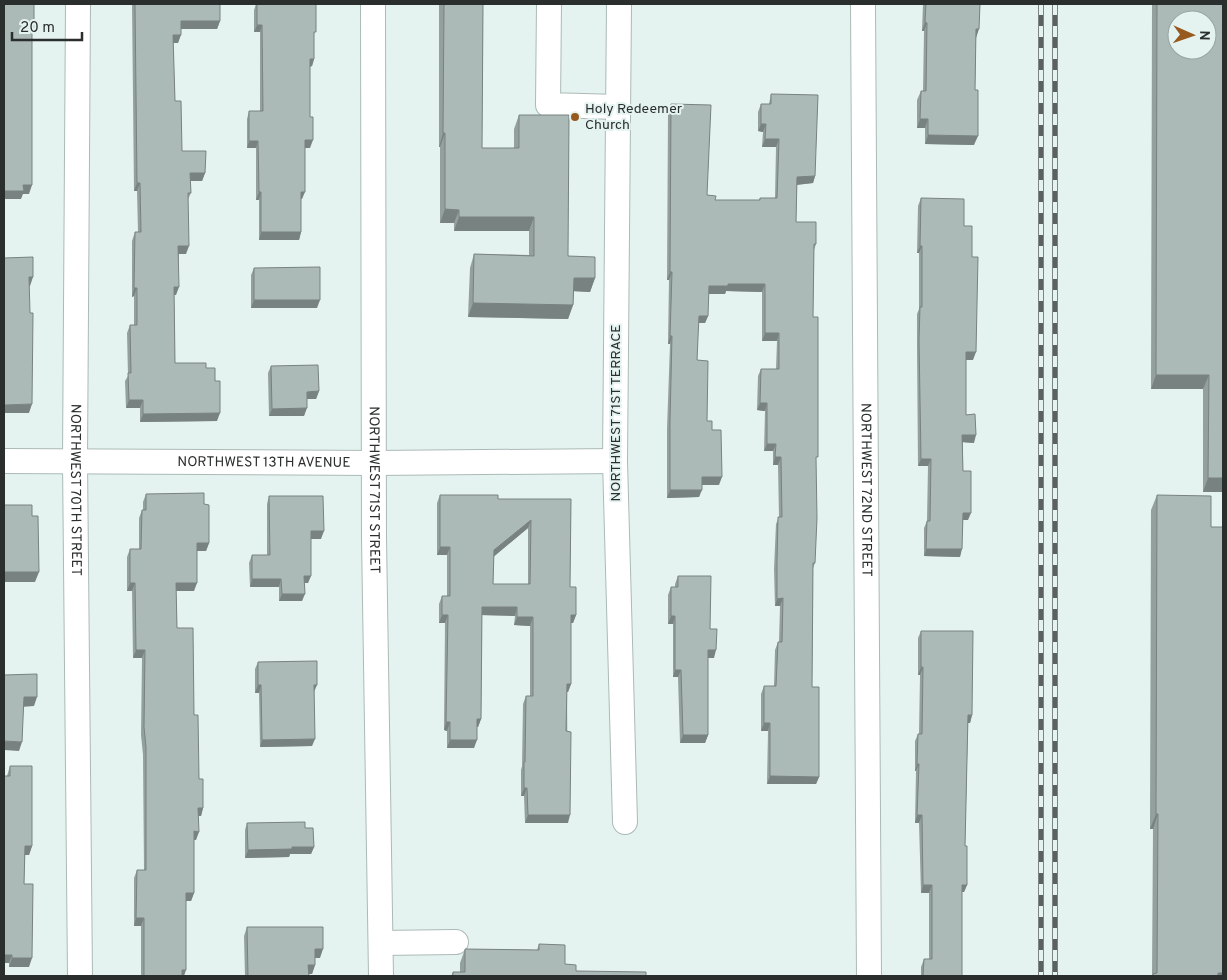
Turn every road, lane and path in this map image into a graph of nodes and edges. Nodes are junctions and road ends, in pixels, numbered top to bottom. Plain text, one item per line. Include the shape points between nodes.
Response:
1 (78, 4) edge
2 (373, 4) edge
3 (549, 4) edge
4 (618, 4) edge
5 (863, 4) edge
6 (618, 107) junction
7 (75, 460) junction
8 (4, 461) edge
9 (615, 461) junction
10 (374, 463) junction
11 (624, 822) dead end
12 (456, 942) dead end
13 (381, 943) junction
14 (80, 976) edge
15 (381, 976) edge
16 (869, 976) edge

1 - 7 street, NORTHWEST 70TH STREET
2 - 10 street, NORTHWEST 71ST STREET
3 - 6 street via 548,105
4 - 6 street, NORTHWEST 71ST TERRACE
5 - 16 street, NORTHWEST 72ND STREET
6 - 9 street, NORTHWEST 71ST TERRACE
7 - 8 street, NORTHWEST 13TH AVENUE
7 - 10 street, NORTHWEST 13TH AVENUE
7 - 14 street, NORTHWEST 70TH STREET
9 - 10 street, NORTHWEST 13TH AVENUE
9 - 11 street, NORTHWEST 71ST TERRACE
10 - 13 street, NORTHWEST 71ST STREET
12 - 13 street
13 - 15 street, NORTHWEST 71ST STREET

